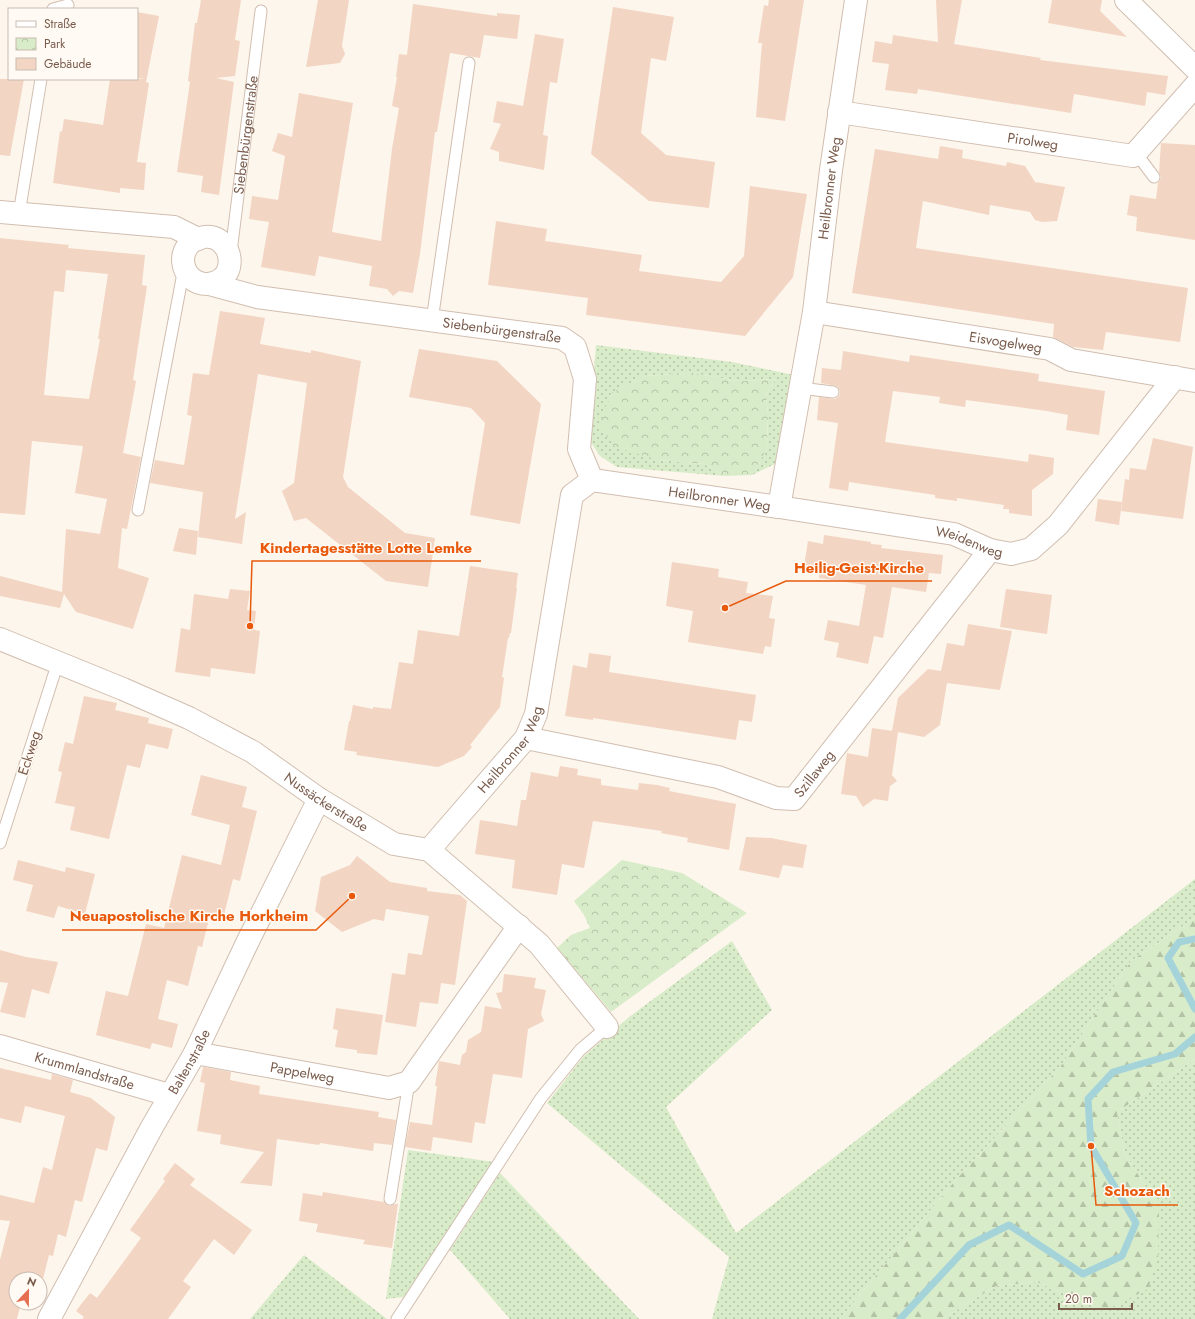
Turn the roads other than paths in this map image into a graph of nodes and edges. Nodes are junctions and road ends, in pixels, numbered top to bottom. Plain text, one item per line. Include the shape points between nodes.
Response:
1 (856, 0) edge
2 (1126, 0) edge
3 (68, 5) dead end
4 (58, 8) edge
5 (261, 11) dead end
6 (469, 63) dead end
7 (1195, 68) edge
8 (40, 80) edge
9 (1195, 86) edge
10 (839, 112) junction
11 (1136, 153) junction
12 (1154, 177) dead end
13 (9, 213) edge
14 (198, 239) junction
15 (230, 259) junction
16 (184, 268) junction
17 (209, 284) junction
18 (814, 312) junction
19 (432, 321) junction
20 (1185, 379) edge
21 (800, 388) junction
22 (833, 392) dead end
23 (592, 480) junction
24 (779, 507) junction
25 (138, 510) dead end
26 (990, 550) junction
27 (0, 639) edge
28 (58, 662) junction
29 (526, 738) junction
30 (319, 799) junction
31 (0, 843) edge
32 (429, 850) junction
33 (519, 926) junction
34 (607, 1026) joint
35 (0, 1046) edge
36 (194, 1053) junction
37 (409, 1082) junction
38 (169, 1095) junction
39 (390, 1200) dead end
40 (49, 1319) edge
41 (397, 1319) edge

1 - 10 street, Heilbronner Weg
2 - 7 street
3 - 4 lane
5 - 15 lane, Siebenbürgenstraße
6 - 19 lane, Siebenbürgenstraße
8 - 13 lane
9 - 11 street
10 - 11 street, Pirolweg via 1133,156
10 - 18 street, Heilbronner Weg
11 - 12 lane
13 - 14 street via 174,227
14 - 15 street via 206,237 221,242 228,250
14 - 16 street via 185,250
15 - 17 street, Siebenbürgenstraße via 229,268 224,276
16 - 17 street, Siebenbürgenstraße via 196,282
16 - 25 lane
17 - 19 street, Siebenbürgenstraße via 257,298
18 - 20 street, Eisvogelweg via 1050,349 1071,360
18 - 21 street, Heilbronner Weg
19 - 23 street, Siebenbürgenstraße via 560,337 575,347 585,379 579,449
20 - 26 street, Weidenweg via 1058,525 1031,549 1011,554
21 - 22 lane
21 - 24 street, Heilbronner Weg
23 - 24 street, Heilbronner Weg
23 - 29 street, Heilbronner Weg via 572,495 536,714
24 - 26 street, Weidenweg via 954,534
26 - 29 street, Szillaweg via 794,799 776,798 718,777
27 - 28 street, Nussäckerstraße
28 - 30 street, Nussäckerstraße via 189,718 253,752
28 - 31 lane, Eckweg
29 - 32 street, Heilbronner Weg
30 - 32 street, Nussäckerstraße via 394,844
30 - 36 street, Baltenstraße
32 - 33 street
33 - 34 street via 539,944
33 - 37 street
34 - 41 lane via 580,1050 541,1098
35 - 38 street, Krummlandstraße
36 - 37 street, Pappelweg via 389,1088
36 - 38 street, Baltenstraße
37 - 39 lane
38 - 40 street, Baltenstraße

